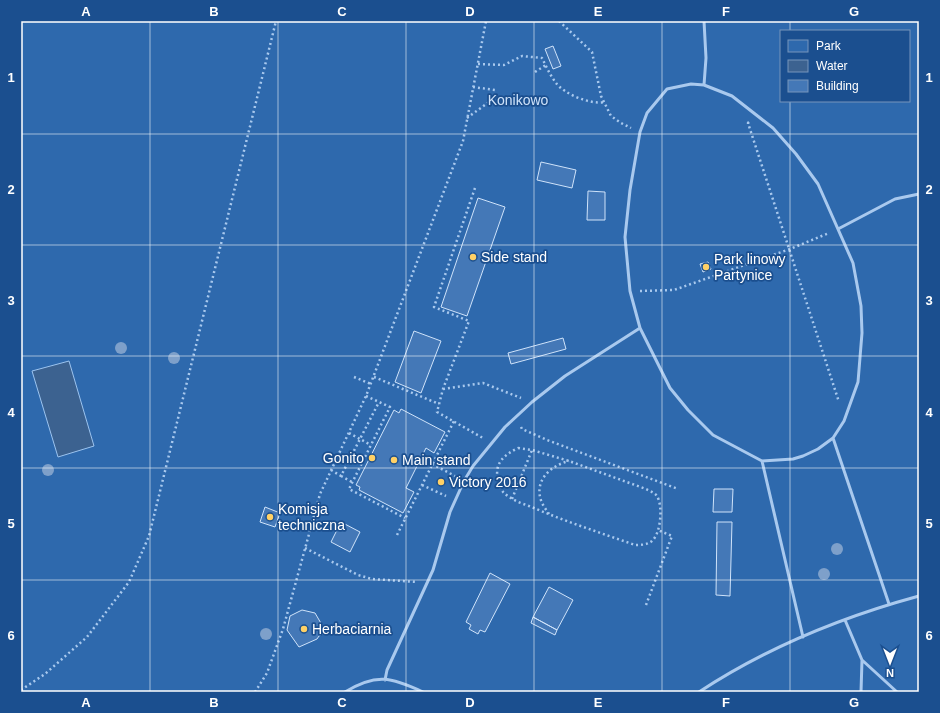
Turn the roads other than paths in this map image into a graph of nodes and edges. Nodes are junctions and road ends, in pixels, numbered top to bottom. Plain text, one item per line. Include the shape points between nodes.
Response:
1 (704, 21) edge
2 (704, 85) junction
3 (919, 194) edge
4 (838, 230) junction
5 (640, 328) junction
6 (833, 438) junction
7 (762, 461) junction
8 (919, 596) edge
9 (889, 604) junction
10 (845, 620) junction
11 (803, 637) junction
12 (862, 660) junction
13 (385, 680) junction
14 (345, 692) edge
15 (422, 692) edge
16 (699, 692) edge
17 (861, 692) edge
18 (897, 692) edge

1 - 2 lane
2 - 4 lane via 732,96 773,128 818,184
2 - 5 lane via 692,84 668,89 647,113 640,132 630,190 626,237 630,291
3 - 4 lane via 895,199
4 - 6 lane via 853,263 861,306 862,333 858,382 844,421
5 - 7 lane via 670,388 688,410 713,435
5 - 13 lane via 565,376 532,402 505,427 474,466 450,512 433,570 387,670
6 - 7 lane via 803,456
6 - 9 lane
7 - 11 lane
8 - 9 lane
9 - 10 lane
10 - 11 lane
10 - 12 lane
11 - 16 lane via 728,673
12 - 17 lane
12 - 18 lane
13 - 14 lane via 377,678
13 - 15 lane via 402,682

